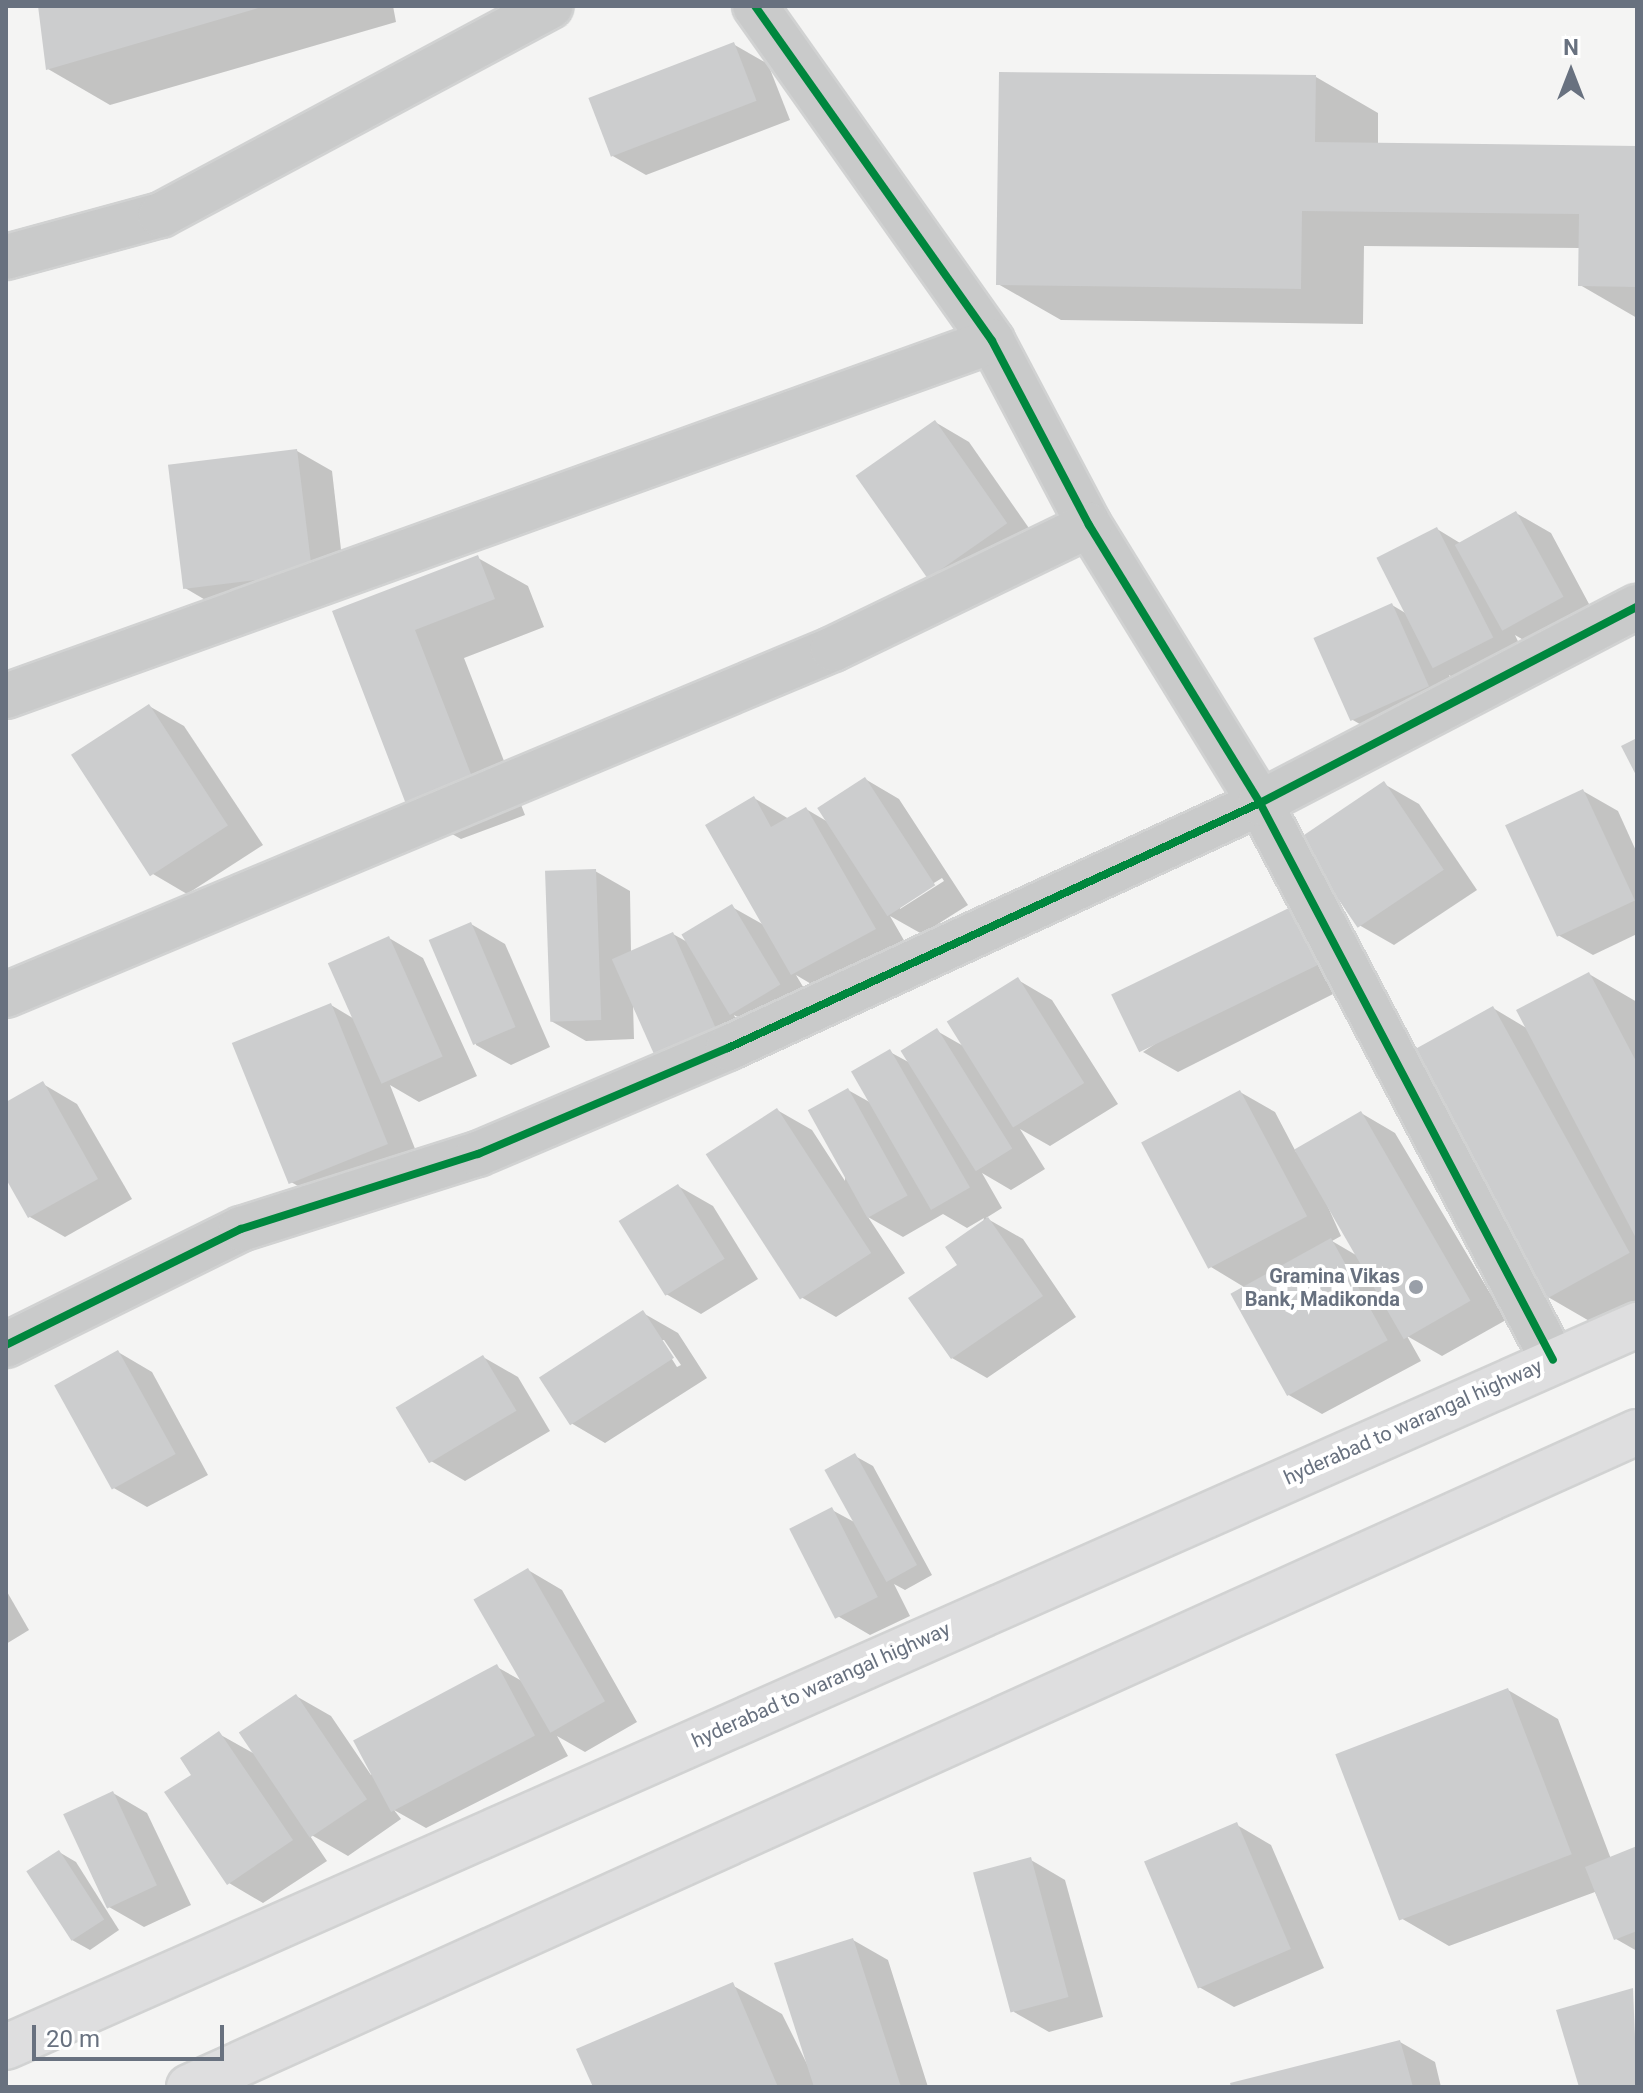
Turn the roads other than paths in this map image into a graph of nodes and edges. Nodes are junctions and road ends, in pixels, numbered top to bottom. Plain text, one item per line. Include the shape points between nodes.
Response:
1 (551, 6) edge
2 (770, 9) edge
3 (6, 257) edge
4 (992, 341) junction
5 (1089, 525) junction
6 (1637, 607) edge
7 (6, 696) edge
8 (1260, 803) junction
9 (6, 995) edge
10 (1637, 1325) edge
11 (6, 1345) edge
12 (1553, 1360) junction
13 (1637, 1432) edge
14 (6, 2047) edge
15 (189, 2087) edge

1 - 3 street via 161,215
2 - 4 street
4 - 5 street
4 - 7 street
5 - 8 street
5 - 9 street via 833,649
6 - 8 street
8 - 11 street via 478,1154 241,1229
8 - 12 street
10 - 12 main road, hyderabad to warangal highway
12 - 14 main road, hyderabad to warangal highway
13 - 15 main road

